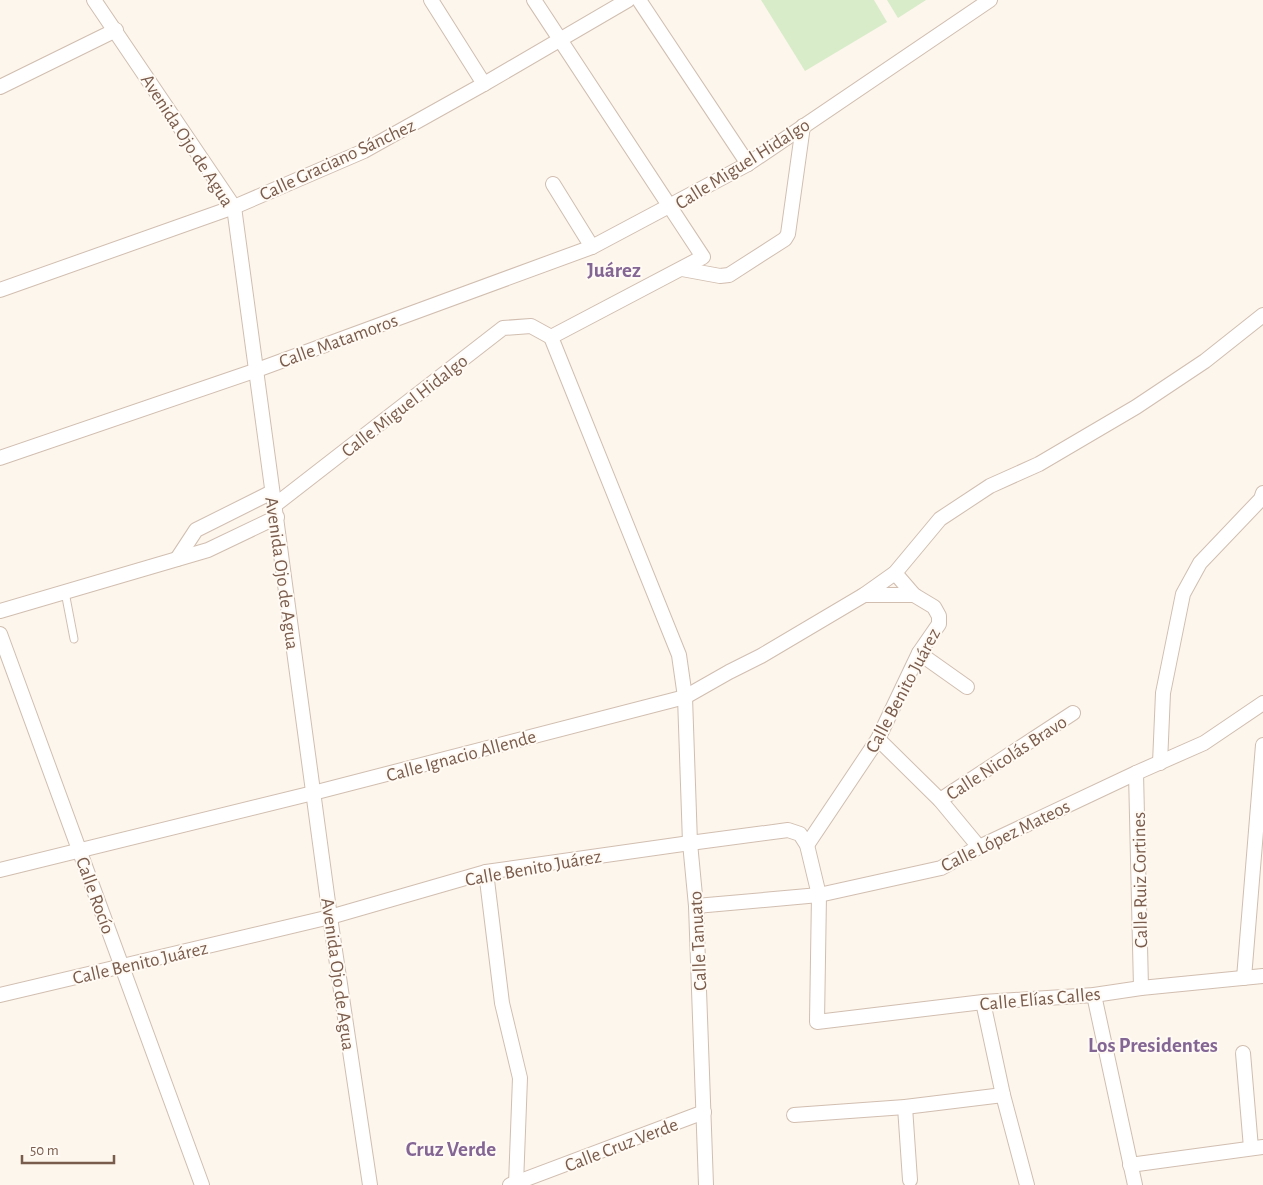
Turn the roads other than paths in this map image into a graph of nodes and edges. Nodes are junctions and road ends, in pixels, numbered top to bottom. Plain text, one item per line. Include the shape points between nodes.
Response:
1 (94, 0) edge
2 (431, 0) edge
3 (534, 0) edge
4 (628, 0) edge
5 (639, 0) edge
6 (990, 0) edge
7 (116, 30) junction
8 (560, 41) junction
9 (484, 84) junction
10 (0, 87) edge
11 (803, 126) junction
12 (748, 164) junction
13 (553, 184) dead end
14 (668, 205) junction
15 (234, 207) junction
16 (592, 246) junction
17 (682, 269) junction
18 (2, 285) edge
19 (1263, 315) edge
20 (551, 337) junction
21 (257, 370) junction
22 (0, 458) edge
23 (1263, 493) edge
24 (274, 504) junction
25 (177, 559) junction
26 (894, 573) junction
27 (65, 592) junction
28 (864, 595) junction
29 (914, 595) junction
30 (0, 611) edge
31 (0, 634) edge
32 (74, 639) dead end
33 (919, 653) junction
34 (967, 687) dead end
35 (684, 697) junction
36 (1263, 703) edge
37 (1073, 713) dead end
38 (878, 739) junction
39 (1263, 745) edge
40 (1160, 763) junction
41 (1136, 773) junction
42 (313, 793) junction
43 (940, 800) junction
44 (690, 842) junction
45 (808, 845) junction
46 (979, 847) junction
47 (80, 851) junction
48 (0, 870) edge
49 (486, 872) junction
50 (819, 895) junction
51 (696, 906) junction
52 (330, 916) junction
53 (123, 967) junction
54 (1263, 976) edge
55 (1244, 978) junction
56 (1141, 988) junction
57 (0, 995) edge
58 (1094, 995) junction
59 (984, 1002) junction
60 (1243, 1053) dead end
61 (1004, 1095) junction
62 (905, 1107) junction
63 (704, 1112) junction
64 (794, 1115) dead end
65 (1257, 1148) edge
66 (1130, 1165) junction
67 (910, 1180) dead end
68 (202, 1185) edge
69 (370, 1185) edge
70 (513, 1185) edge
71 (706, 1185) edge
72 (1027, 1185) edge
73 (1135, 1185) edge

1 - 7 street, Avenida Ojo de Agua
2 - 9 street
3 - 8 street
4 - 8 street, Calle Graciano Sánchez
5 - 12 street
6 - 11 street, Calle Miguel Hidalgo
7 - 10 street
7 - 15 street, Avenida Ojo de Agua
8 - 9 street, Calle Graciano Sánchez
8 - 14 street
9 - 15 street, Calle Graciano Sánchez via 364,151
11 - 12 street, Calle Miguel Hidalgo
11 - 17 street via 786,239 729,275
12 - 14 street, Calle Miguel Hidalgo
13 - 16 street
14 - 16 street, Calle Matamoros
14 - 17 street, Calle Miguel Hidalgo via 703,257
15 - 18 street, Calle Graciano Sánchez
15 - 21 street, Avenida Ojo de Agua
16 - 21 street, Calle Matamoros
17 - 20 street, Calle Miguel Hidalgo
19 - 26 street, Calle Ignacio Allende via 1205,361 1136,407 1039,464 990,486 940,519
20 - 24 street, Calle Miguel Hidalgo via 531,326 503,328
20 - 35 street, Calle Tanuato via 679,655
21 - 22 street, Calle Matamoros
21 - 24 street, Avenida Ojo de Agua
23 - 40 street via 1261,499 1200,563 1183,594 1163,693
24 - 25 street, Calle Miguel Hidalgo via 208,550
24 - 25 street, Calle Miguel Hidalgo via 196,530
24 - 42 street, Avenida Ojo de Agua
25 - 27 street, Calle Miguel Hidalgo
26 - 28 street, Calle Ignacio Allende
26 - 29 street
27 - 30 street, Calle Miguel Hidalgo
27 - 32 lane
28 - 29 street
28 - 35 street, Calle Ignacio Allende
29 - 33 street, Calle Benito Juárez via 934,607 940,624
31 - 47 street, Calle Rocío
33 - 34 street
33 - 38 street, Calle Benito Juárez
35 - 42 street, Calle Ignacio Allende
35 - 44 street, Calle Tanuato
36 - 40 street, Calle López Mateos via 1204,743
37 - 43 street, Calle Nicolás Bravo
38 - 43 street
38 - 45 street, Calle Benito Juárez
39 - 55 street
40 - 41 street, Calle López Mateos
41 - 46 street, Calle López Mateos
41 - 56 street, Calle Ruiz Cortines
42 - 47 street, Calle Ignacio Allende
42 - 52 street, Avenida Ojo de Agua
43 - 46 street
44 - 45 street, Calle Benito Juárez via 788,830 800,834
44 - 49 street, Calle Benito Juárez
44 - 51 street, Calle Tanuato
45 - 50 street
46 - 50 street, Calle López Mateos via 941,868
47 - 48 street, Calle Ignacio Allende
47 - 53 street, Calle Rocío
49 - 52 street, Calle Benito Juárez
49 - 70 street via 502,1003 520,1078
50 - 51 street, Calle López Mateos
50 - 59 street, Calle Elías Calles via 817,1022
51 - 63 street, Calle Tanuato
52 - 53 street, Calle Benito Juárez
52 - 69 street, Avenida Ojo de Agua
53 - 57 street, Calle Benito Juárez
53 - 68 street, Calle Rocío
54 - 55 street, Calle Elías Calles
55 - 56 street, Calle Elías Calles
56 - 58 street, Calle Elías Calles
58 - 59 street, Calle Elías Calles
58 - 66 street
59 - 61 street
60 - 65 street
61 - 62 street
61 - 72 street
62 - 64 street
62 - 67 street
63 - 70 street, Calle Cruz Verde
63 - 71 street, Calle Tanuato
65 - 66 street
66 - 73 street

